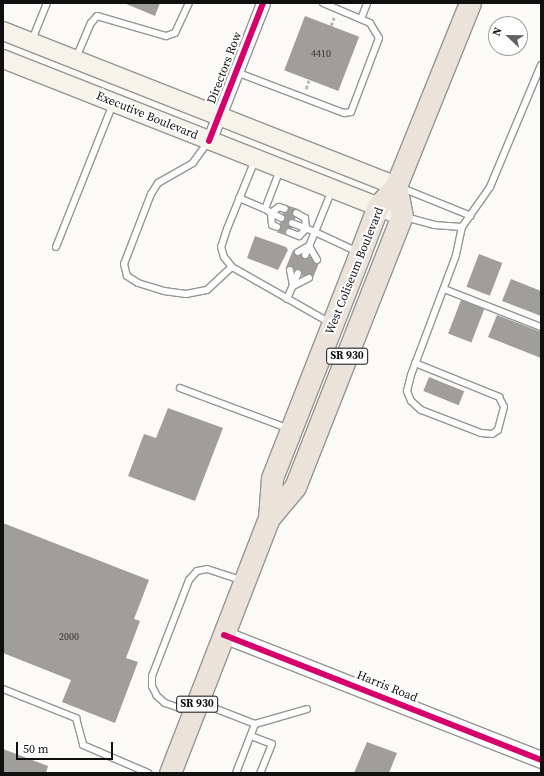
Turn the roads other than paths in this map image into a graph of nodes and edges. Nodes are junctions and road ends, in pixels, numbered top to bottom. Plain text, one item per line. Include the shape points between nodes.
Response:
1 (47, 3) edge
2 (189, 3) edge
3 (262, 3) edge
4 (367, 3) edge
5 (470, 3) edge
6 (326, 4) edge
7 (361, 19) junction
8 (3, 31) edge
9 (31, 42) junction
10 (3, 59) edge
11 (76, 59) junction
12 (541, 65) edge
13 (236, 72) junction
14 (113, 102) junction
15 (219, 115) junction
16 (209, 140) junction
17 (255, 159) junction
18 (281, 169) junction
19 (396, 186) junction
20 (332, 189) junction
21 (239, 198) junction
22 (378, 206) junction
23 (285, 209) dead end
24 (268, 211) junction
25 (296, 213) dead end
26 (402, 216) junction
27 (470, 216) junction
28 (281, 218) dead end
29 (292, 223) dead end
30 (462, 226) junction
31 (277, 228) dead end
32 (306, 229) junction
33 (289, 232) dead end
34 (315, 232) junction
35 (309, 246) junction
36 (56, 247) dead end
37 (298, 252) dead end
38 (360, 253) junction
39 (305, 255) dead end
40 (317, 260) dead end
41 (232, 266) junction
42 (290, 270) dead end
43 (298, 273) dead end
44 (309, 278) dead end
45 (293, 286) junction
46 (444, 289) junction
47 (287, 299) junction
48 (333, 324) junction
49 (541, 327) edge
50 (415, 363) junction
51 (180, 388) dead end
52 (291, 430) junction
53 (270, 518) junction
54 (245, 582) junction
55 (224, 635) junction
56 (3, 689) edge
57 (196, 708) junction
58 (307, 710) dead end
59 (255, 724) junction
60 (251, 736) junction
61 (541, 760) edge
62 (148, 773) edge
63 (170, 773) edge
64 (236, 773) edge
65 (260, 773) edge

1 - 9 lane
2 - 11 lane via 175,33 166,36 97,16 91,23
3 - 13 street, Directors Row
4 - 7 lane
5 - 19 highway, West Coliseum Boulevard / SR 930
6 - 7 lane
7 - 13 lane via 370,23 379,38 351,112 344,113
8 - 9 main road
9 - 11 main road
10 - 14 main road, Executive Boulevard
11 - 15 main road
12 - 27 lane via 490,187
13 - 15 street, Directors Row
14 - 16 main road, Executive Boulevard
14 - 36 lane
15 - 16 street, Directors Row
15 - 19 main road
16 - 17 main road, Executive Boulevard
16 - 41 lane via 193,163 158,183 151,194 124,264 127,276 138,283 186,294 207,290
17 - 18 main road, Executive Boulevard
17 - 21 lane
18 - 20 main road, Executive Boulevard
18 - 24 lane
19 - 22 highway, West Coliseum Boulevard / SR 930
19 - 26 highway, West Coliseum Boulevard
19 - 27 lane
20 - 22 main road, Executive Boulevard
20 - 34 lane
21 - 24 lane
21 - 41 lane via 222,247 224,257
22 - 26 main road, Executive Boulevard
22 - 38 highway, West Coliseum Boulevard / SR 930
23 - 24 lane via 279,207
24 - 28 lane
24 - 31 lane via 272,225
25 - 32 lane via 305,218
26 - 30 lane via 434,225
26 - 53 highway, West Coliseum Boulevard / SR 930 via 295,487
27 - 30 lane
29 - 32 lane
30 - 46 lane via 456,255
32 - 33 lane via 299,236
32 - 34 lane
34 - 35 lane
34 - 38 lane
35 - 37 lane
35 - 39 lane
35 - 40 lane
38 - 48 highway, West Coliseum Boulevard / SR 930
41 - 47 lane
42 - 45 lane
43 - 45 lane
44 - 45 lane
45 - 47 lane
46 - 49 lane
46 - 50 lane
47 - 48 lane
48 - 52 highway, West Coliseum Boulevard / SR 930
50 - 50 lane via 492,392 499,397 504,407 498,430 492,434 481,433 421,410 411,401 407,391
51 - 52 lane
52 - 53 highway, West Coliseum Boulevard / SR 930 via 272,478
53 - 54 highway, West Coliseum Boulevard / SR 930
54 - 55 highway, West Coliseum Boulevard / SR 930
54 - 57 lane via 207,569 197,571 189,580 152,676 152,686 157,696 165,702
55 - 57 highway, West Coliseum Boulevard / SR 930
55 - 61 street, Harris Road
56 - 62 lane via 76,718 83,745
57 - 59 lane
57 - 63 highway, West Coliseum Boulevard / SR 930
58 - 59 lane
59 - 60 lane
60 - 64 lane
60 - 65 lane via 272,744

